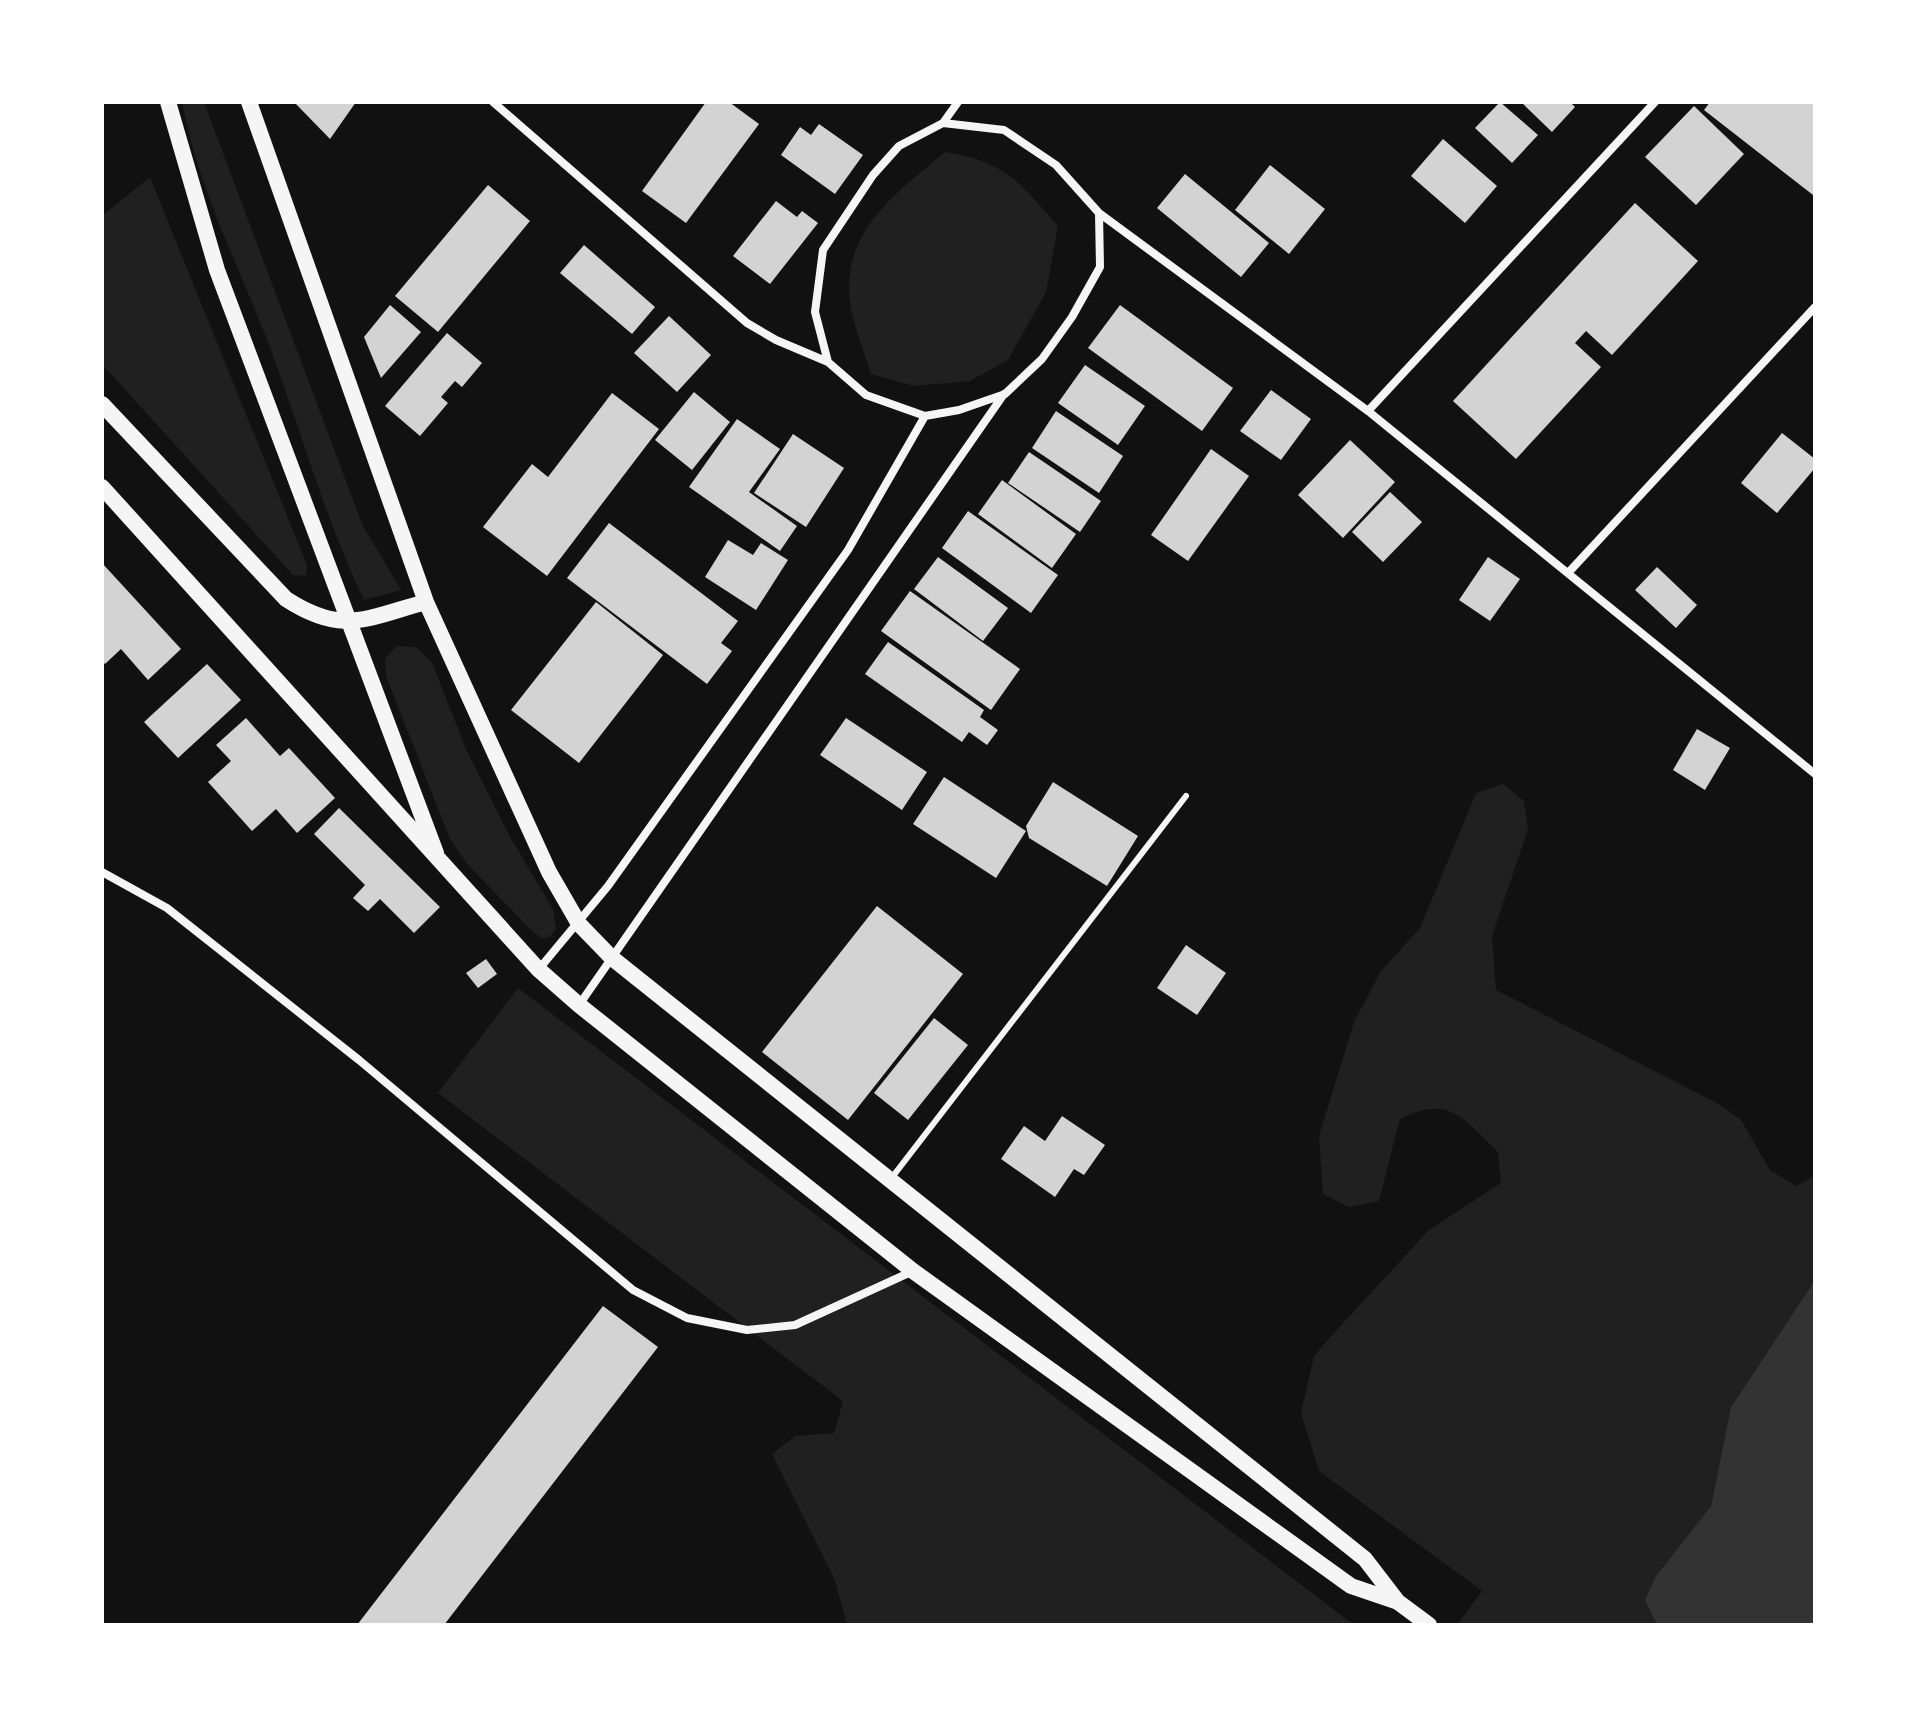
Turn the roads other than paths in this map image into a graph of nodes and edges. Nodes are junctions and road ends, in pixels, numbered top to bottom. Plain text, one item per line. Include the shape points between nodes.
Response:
1 (168, 102) edge
2 (249, 102) edge
3 (493, 102) edge
4 (958, 102) edge
5 (1655, 102) edge
6 (943, 123) junction
7 (1099, 213) junction
8 (1815, 307) edge
9 (828, 362) junction
10 (1005, 394) junction
11 (102, 404) edge
12 (1368, 411) junction
13 (925, 416) junction
14 (102, 487) edge
15 (1568, 573) junction
16 (426, 602) junction
17 (351, 623) junction
18 (1815, 774) edge
19 (1186, 796) dead end
20 (439, 862) junction
21 (102, 872) edge
22 (579, 924) junction
23 (612, 958) junction
24 (538, 969) junction
25 (579, 1005) junction
26 (890, 1180) junction
27 (913, 1271) junction
28 (1398, 1602) junction
29 (1429, 1625) edge

1 - 17 main road via 217,270
2 - 16 main road
3 - 9 street via 747,323
4 - 6 street
5 - 12 street
6 - 7 street via 1004,130 1056,165
6 - 9 street via 899,146 823,250 815,312
7 - 10 street via 1100,267 1042,359
7 - 12 street
8 - 15 street
9 - 13 street via 866,395
10 - 13 street
10 - 23 street
11 - 17 main road via 286,599 315,618
12 - 15 street
13 - 22 street via 848,550
14 - 20 main road
15 - 18 street
16 - 17 main road
16 - 22 main road via 549,872
17 - 20 main road
19 - 26 lane
20 - 24 main road
21 - 27 street via 167,908 359,1060 633,1290 687,1318 747,1330 795,1325
22 - 23 main road
22 - 24 street
23 - 25 street
23 - 26 main road
24 - 25 main road
25 - 27 main road
26 - 28 main road via 1365,1559
27 - 28 main road via 1351,1586
28 - 29 main road

